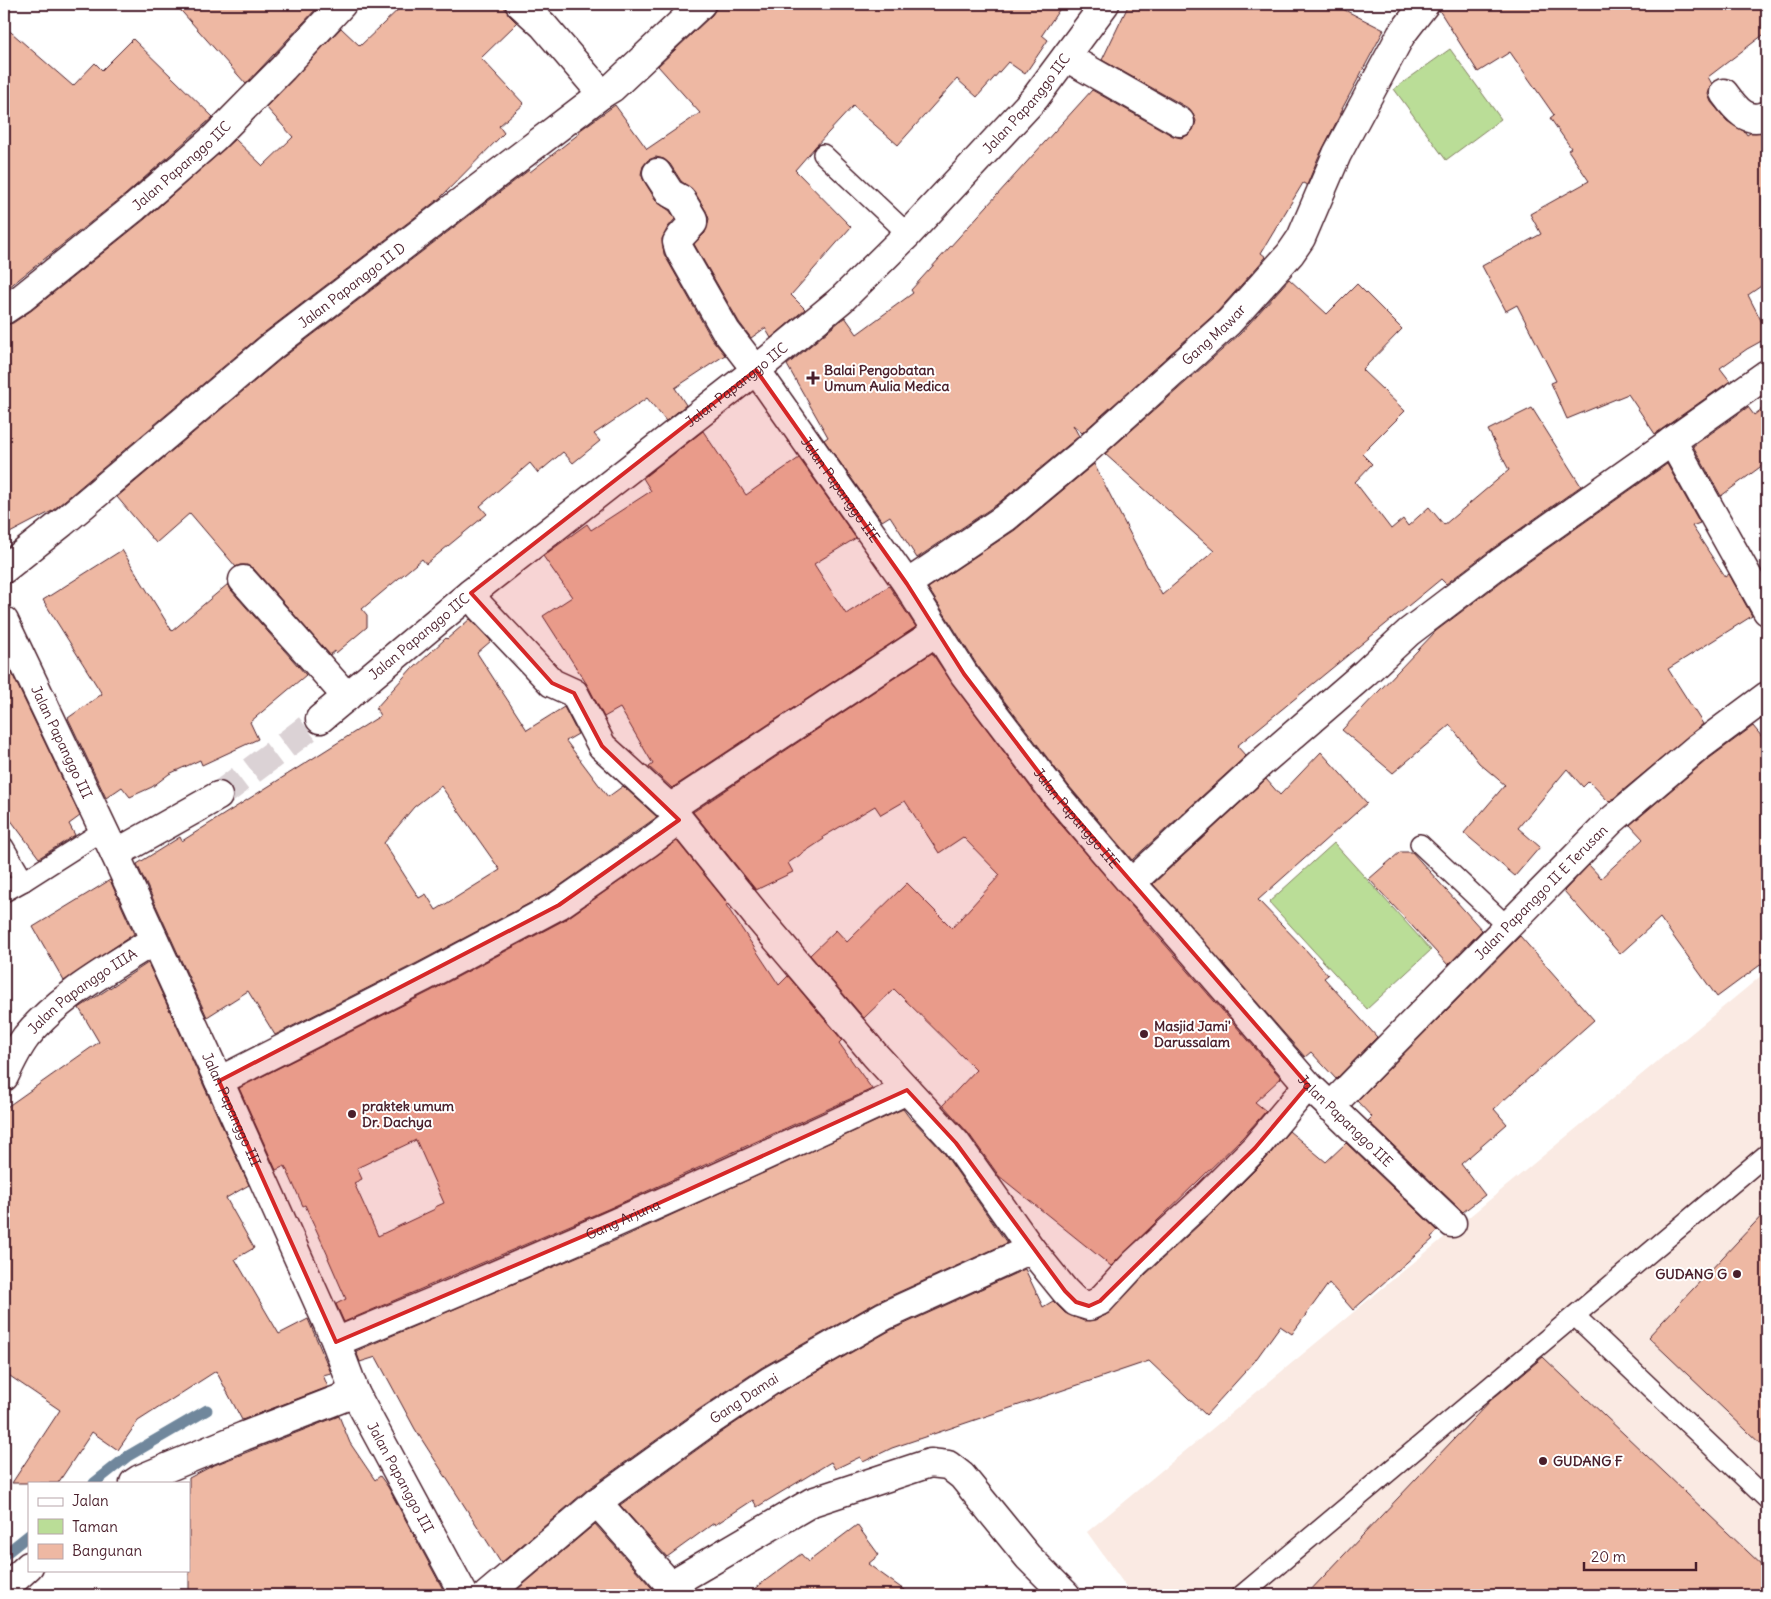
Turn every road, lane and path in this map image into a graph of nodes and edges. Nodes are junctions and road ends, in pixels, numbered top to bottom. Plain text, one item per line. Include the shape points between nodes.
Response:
1 (342, 4) edge
2 (520, 4) edge
3 (701, 4) edge
4 (1105, 4) edge
5 (1425, 4) edge
6 (1066, 57) junction
7 (1724, 93) dead end
8 (602, 94) junction
9 (1767, 115) edge
10 (1180, 122) dead end
11 (823, 154) dead end
12 (658, 173) dead end
13 (908, 234) junction
14 (4, 310) edge
15 (756, 370) junction
16 (1767, 374) edge
17 (1672, 440) junction
18 (4, 569) edge
19 (243, 580) dead end
20 (906, 584) junction
21 (471, 593) junction
22 (1767, 611) edge
23 (4, 621) edge
24 (936, 632) junction
25 (1767, 696) edge
26 (347, 697) junction
27 (320, 719) tunnel mouth
28 (218, 796) tunnel mouth
29 (674, 814) junction
30 (110, 842) junction
31 (1420, 844) dead end
32 (4, 847) edge
33 (24, 881) junction
34 (1131, 883) junction
35 (4, 892) edge
36 (1508, 927) junction
37 (154, 940) junction
38 (4, 1077) edge
39 (219, 1080) junction
40 (1308, 1086) junction
41 (907, 1090) junction
42 (1330, 1106) junction
43 (1767, 1154) edge
44 (1452, 1223) dead end
45 (1032, 1249) junction
46 (1575, 1316) junction
47 (336, 1342) junction
48 (355, 1393) junction
49 (136, 1482) edge
50 (1767, 1499) edge
51 (598, 1502) junction
52 (28, 1567) edge
53 (4, 1589) edge
54 (675, 1590) edge
55 (464, 1595) edge
56 (487, 1595) edge
57 (1066, 1595) edge
58 (1242, 1595) edge

1 - 14 street, Jalan Papanggo IIC via 214,138 135,207
2 - 8 street via 543,25
3 - 8 street, Jalan Papanggo II D
4 - 6 street, Jalan Papanggo IIC
5 - 20 street, Gang Mawar via 1401,36 1337,154 1301,238 1290,254 1229,322 1082,453 1004,518
6 - 10 street
6 - 13 street, Jalan Papanggo IIC via 1035,98
7 - 9 street via 1736,110 1747,117 1754,119
8 - 18 street, Jalan Papanggo II D via 271,347
11 - 13 lane
12 - 15 street, Jalan Papanggo IIE via 670,193 681,199 693,219 677,242 679,250 726,331
13 - 15 street, Jalan Papanggo IIC via 842,299
15 - 20 street, Jalan Papanggo IIE
15 - 21 street, Jalan Papanggo IIC
16 - 17 street
17 - 22 street
17 - 34 street via 1409,632
19 - 26 street
20 - 24 street, Jalan Papanggo IIE
21 - 26 street, Jalan Papanggo IIC
21 - 29 street via 480,607 552,683 574,693 602,746
23 - 30 street, Jalan Papanggo III
24 - 29 street
24 - 34 street, Jalan Papanggo IIE via 1056,795
25 - 36 street, Jalan Papanggo II E Terusan via 1696,748 1612,821
26 - 27 street, Jalan Papanggo IIC
28 - 30 street
29 - 39 street via 647,844 559,905
29 - 41 street
30 - 33 lane
30 - 37 street, Jalan Papanggo III
31 - 36 lane
32 - 33 lane
33 - 35 lane
34 - 40 street, Jalan Papanggo IIE
36 - 42 street, Jalan Papanggo II E Terusan
37 - 38 street, Jalan Papanggo IIIA via 70,996 47,1016 26,1037
37 - 39 street, Jalan Papanggo III
39 - 47 street, Jalan Papanggo III
40 - 42 street, Jalan Papanggo IIE
40 - 45 street via 1255,1148 1100,1301 1089,1306 1076,1302
41 - 45 street via 956,1143
41 - 47 street, Gang Arjuna via 635,1214
42 - 44 street, Jalan Papanggo IIE
43 - 46 lane
45 - 51 street, Gang Damai via 884,1316 770,1380
46 - 50 lane
46 - 58 lane
47 - 48 street, Jalan Papanggo III
48 - 49 street
48 - 55 street, Jalan Papanggo III
51 - 54 street
51 - 56 street, Gang Damai
52 - 53 street
54 - 57 street via 812,1502 930,1463 948,1465 962,1476 1028,1557

